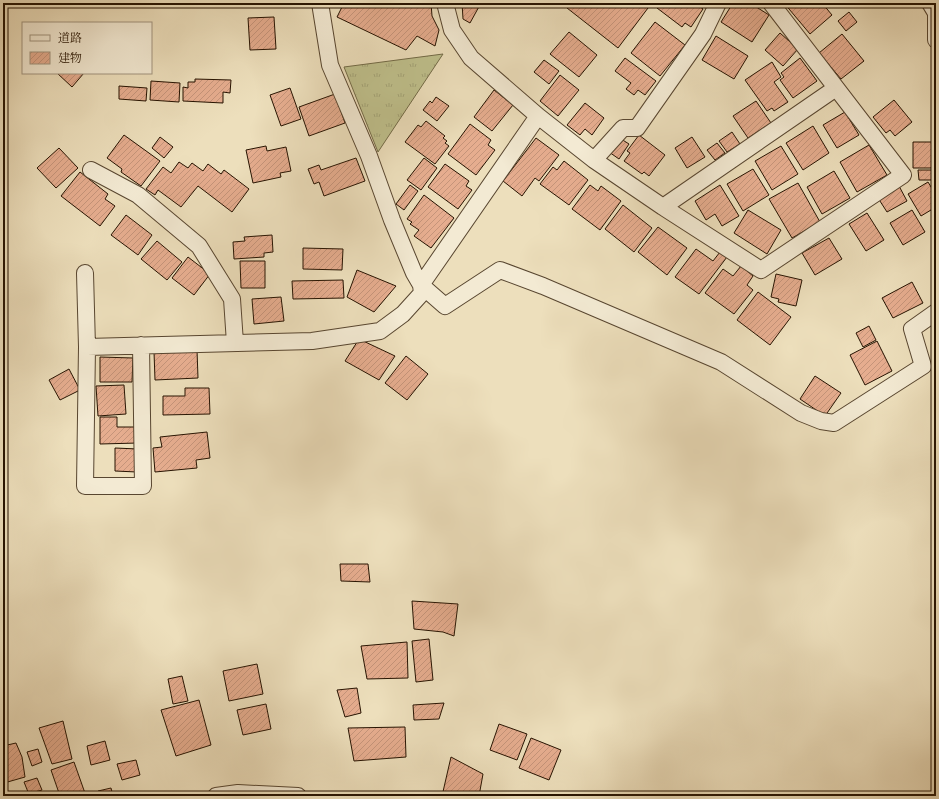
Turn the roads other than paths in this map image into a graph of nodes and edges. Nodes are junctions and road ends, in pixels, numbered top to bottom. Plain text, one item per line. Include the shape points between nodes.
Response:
1 (320, 3) edge
2 (445, 3) edge
3 (718, 3) edge
4 (771, 3) edge
5 (930, 3) edge
6 (936, 40) edge
7 (836, 88) junction
8 (538, 116) junction
9 (594, 160) junction
10 (91, 170) dead end
11 (663, 207) junction
12 (85, 273) dead end
13 (421, 285) junction
14 (936, 312) edge
15 (235, 343) junction
16 (141, 345) junction
17 (87, 347) junction
18 (216, 796) edge
19 (298, 796) edge

1 - 13 street via 330,65
2 - 8 street via 452,30 471,58
3 - 9 street via 703,34 637,128 623,128
4 - 7 street
5 - 6 street via 936,13
7 - 11 street
7 - 11 street via 903,175 761,270
8 - 9 street
8 - 13 street
9 - 11 street
10 - 15 street via 138,195 199,246 232,299
12 - 17 street
13 - 14 street via 445,306 500,270 721,362 801,413 834,423 923,366 912,329
13 - 15 street via 422,293 403,314 380,331 312,341
15 - 16 street
16 - 17 street
16 - 17 street via 143,486 84,486
18 - 19 street via 238,793

